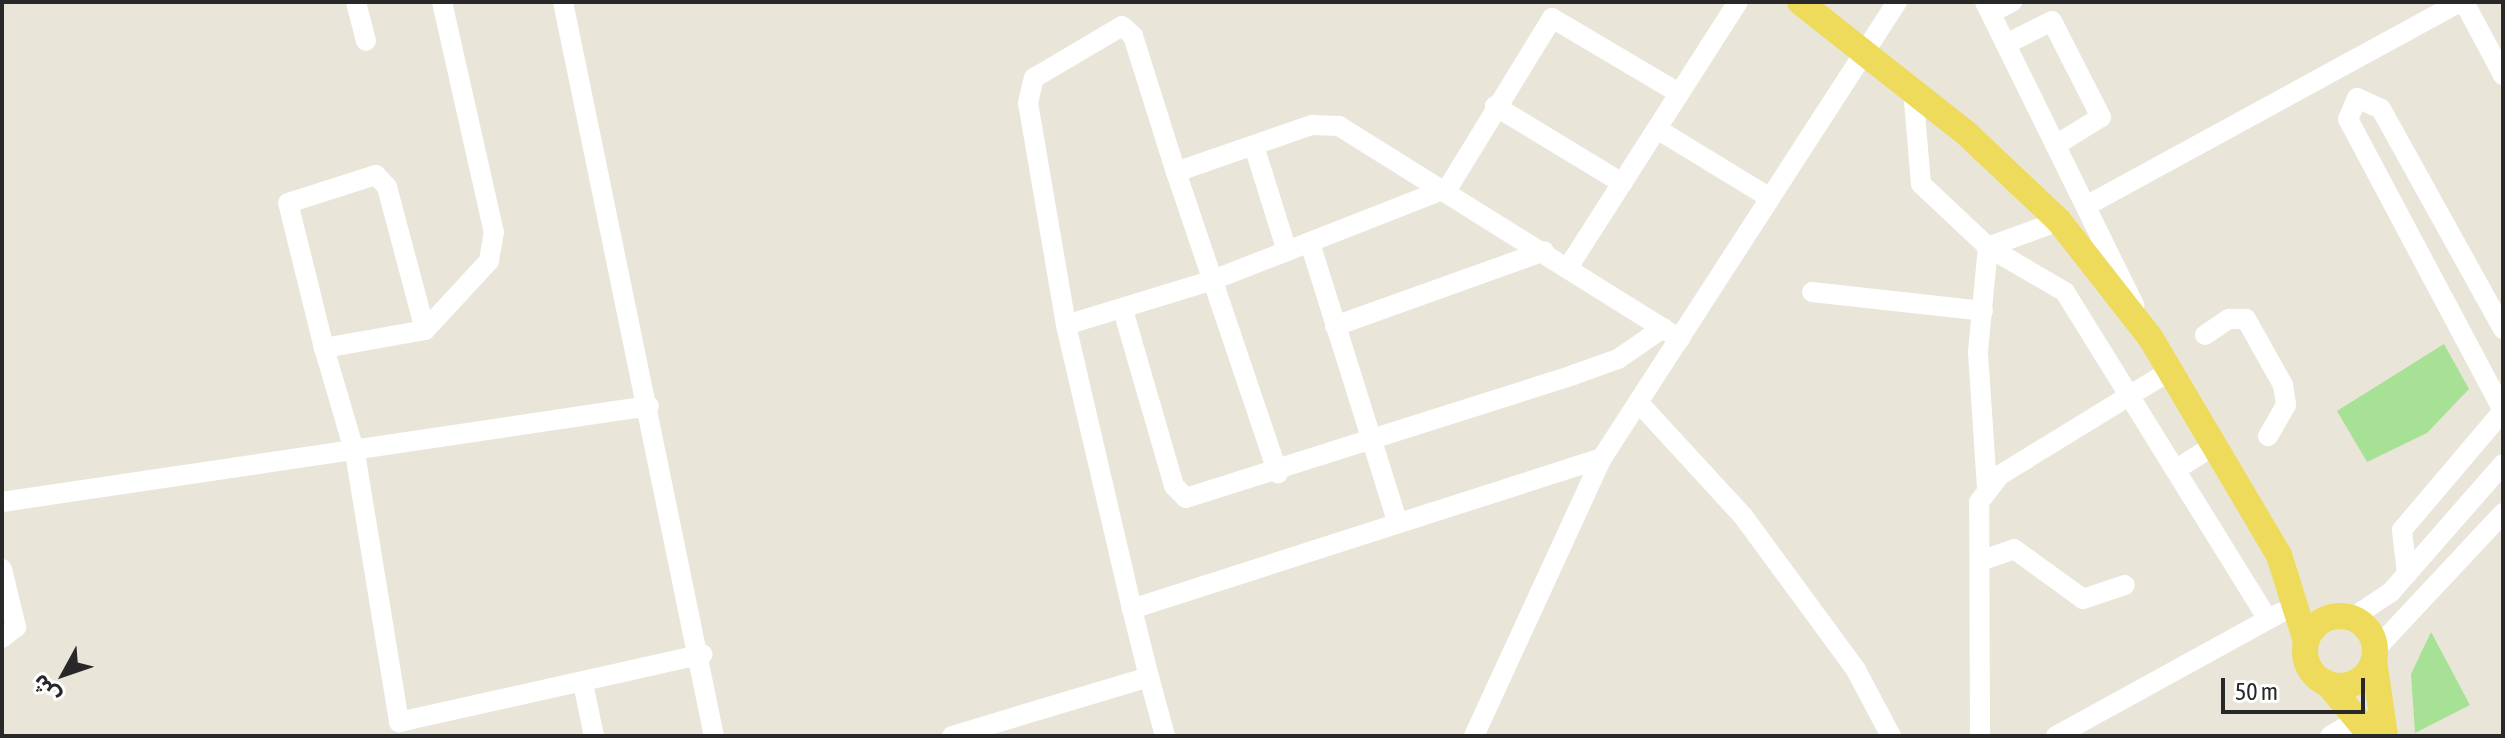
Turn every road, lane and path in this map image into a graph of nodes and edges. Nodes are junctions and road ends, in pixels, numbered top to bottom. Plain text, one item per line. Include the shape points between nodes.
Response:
1 (356, 2) edge
2 (442, 2) edge
3 (563, 2) edge
4 (1738, 2) edge
5 (1800, 2) edge
6 (1897, 2) edge
7 (2012, 2) edge
8 (2462, 2) edge
9 (1988, 7) edge
10 (366, 41) dead end
11 (2006, 44) junction
12 (1865, 49) junction
13 (2497, 49) edge
14 (2503, 75) edge
15 (1913, 89) junction
16 (1679, 93) junction
17 (1495, 106) junction
18 (1657, 129) junction
19 (2056, 145) junction
20 (1254, 146) junction
21 (1176, 172) junction
22 (1622, 183) junction
23 (1448, 188) junction
24 (1770, 198) junction
25 (2086, 206) junction
26 (2059, 221) junction
27 (1310, 243) junction
28 (1988, 247) junction
29 (1287, 251) junction
30 (1544, 251) junction
31 (1569, 266) junction
32 (1213, 280) junction
33 (1812, 292) dead end
34 (1123, 310) junction
35 (1983, 311) junction
36 (1066, 325) junction
37 (1335, 326) junction
38 (2503, 329) edge
39 (425, 330) junction
40 (1671, 334) junction
41 (2205, 335) dead end
42 (2150, 337) junction
43 (324, 348) junction
44 (2170, 371) junction
45 (2131, 399) junction
46 (1639, 403) junction
47 (649, 406) junction
48 (2503, 411) edge
49 (2268, 436) dead end
50 (1370, 439) junction
51 (2213, 446) junction
52 (355, 453) junction
53 (1602, 458) junction
54 (2503, 464) edge
55 (2175, 470) junction
56 (1278, 473) junction
57 (1987, 488) junction
58 (2, 502) edge
59 (2503, 513) edge
60 (1398, 523) junction
61 (2279, 555) junction
62 (1980, 561) junction
63 (2, 569) edge
64 (2407, 574) junction
65 (2125, 585) dead end
66 (2297, 603) junction
67 (1132, 609) junction
68 (2348, 617) junction
69 (2268, 619) junction
70 (2, 638) edge
71 (2306, 641) junction
72 (702, 654) junction
73 (2374, 656) junction
74 (1149, 677) junction
75 (583, 683) junction
76 (2327, 683) junction
77 (2364, 728) edge
78 (400, 729) edge
79 (594, 736) edge
80 (714, 736) edge
81 (952, 736) edge
82 (1165, 736) edge
83 (1474, 736) edge
84 (1891, 736) edge
85 (1980, 736) edge
86 (2056, 736) edge
87 (2330, 736) edge
88 (2385, 736) edge

1 - 10 street
2 - 39 street via 495,241 481,273
3 - 47 street
4 - 16 street
5 - 12 main road
6 - 12 street
7 - 9 street
8 - 13 street
8 - 25 street
9 - 11 street
11 - 19 street
11 - 19 street via 2052,21 2101,117
12 - 15 main road
12 - 24 street
13 - 14 street
15 - 26 main road
15 - 28 street via 1921,184
16 - 17 street via 1552,18
16 - 18 street
17 - 22 street
17 - 23 street
18 - 22 street
18 - 24 street
19 - 25 street
20 - 21 street
20 - 23 street via 1312,125 1339,126
20 - 29 street
21 - 32 street
21 - 36 street via 1127,28 1118,26 1034,78 1028,103
22 - 31 street
23 - 27 street
23 - 30 street
24 - 40 street
25 - 42 street
26 - 28 street
26 - 42 main road
27 - 29 street
27 - 37 street
28 - 35 street
28 - 45 street via 2065,292
29 - 32 street
30 - 31 street
30 - 37 street
31 - 40 street
32 - 34 street
32 - 56 street
33 - 35 street
34 - 36 street
34 - 56 street via 1177,493 1201,496
35 - 57 street via 1978,352
36 - 67 street
37 - 50 street
38 - 48 street via 2381,109 2357,98 2348,119
39 - 43 street
39 - 43 street via 387,187 376,175 288,203
40 - 46 street
40 - 50 street via 1618,359
41 - 49 street via 2229,319 2246,319 2283,385 2286,405
42 - 44 main road
43 - 52 street
44 - 45 street
44 - 51 main road
45 - 55 street
45 - 57 street
46 - 53 street
46 - 84 street via 1743,516 1856,670
47 - 52 street
47 - 72 street
48 - 64 street via 2402,530
50 - 56 street
50 - 60 street
51 - 55 street
51 - 61 main road
52 - 58 street
52 - 78 street
53 - 60 street
53 - 83 street
54 - 64 street
55 - 69 street
57 - 62 street via 1979,502
59 - 73 street
60 - 67 street
61 - 66 main road
61 - 68 main road
62 - 65 street via 2014,549 2083,599
62 - 85 street
63 - 70 street via 16,627
64 - 68 street
66 - 69 street
66 - 71 main road
67 - 74 street
68 - 71 main road via 2325,619
68 - 73 main road via 2369,631
69 - 86 street
71 - 76 main road via 2311,671
72 - 75 street
72 - 80 street
73 - 76 main road via 2350,684
73 - 88 main road
74 - 81 street
74 - 82 street
75 - 78 street
75 - 79 street
76 - 77 main road
77 - 87 street

